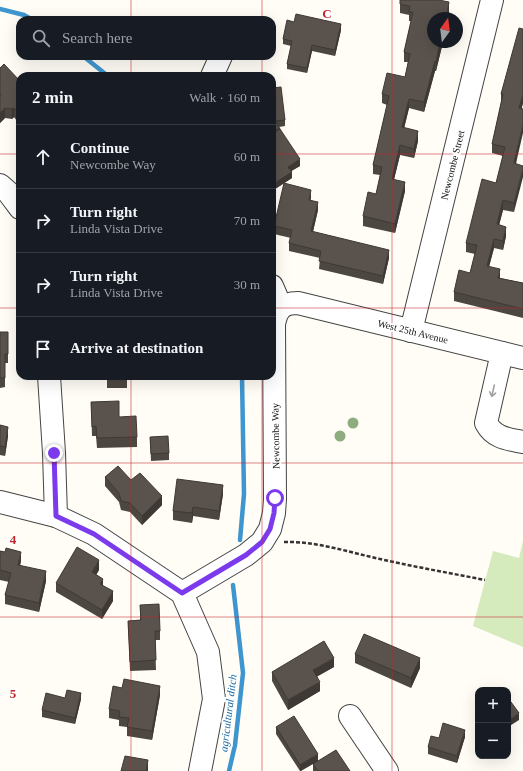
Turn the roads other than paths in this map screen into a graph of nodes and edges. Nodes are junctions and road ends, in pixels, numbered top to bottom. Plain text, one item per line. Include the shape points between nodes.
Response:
1 (492, 0) edge
2 (220, 60) edge
3 (214, 72) edge
4 (0, 185) edge
5 (16, 203) edge
6 (276, 295) edge
7 (281, 307) junction
8 (276, 314) edge
9 (411, 331) junction
10 (513, 355) edge
11 (48, 380) edge
12 (274, 380) edge
13 (523, 442) edge
14 (0, 502) edge
15 (56, 516) junction
16 (182, 593) junction
17 (350, 716) dead end
18 (200, 771) edge
19 (387, 771) edge

1 - 9 street, Newcombe Street
2 - 3 street
4 - 5 street
6 - 7 street
7 - 8 street, Newcombe Way
7 - 9 street, West 25th Avenue via 291,303 303,304
9 - 10 street, West 25th Avenue
10 -> 13 street via 486,423 490,431 500,437
11 - 15 street
12 - 16 street, Newcombe Way via 275,498 270,529 262,542 246,555
14 - 15 street
15 - 16 street via 94,534
16 - 18 street via 208,652 214,700
17 - 19 street

